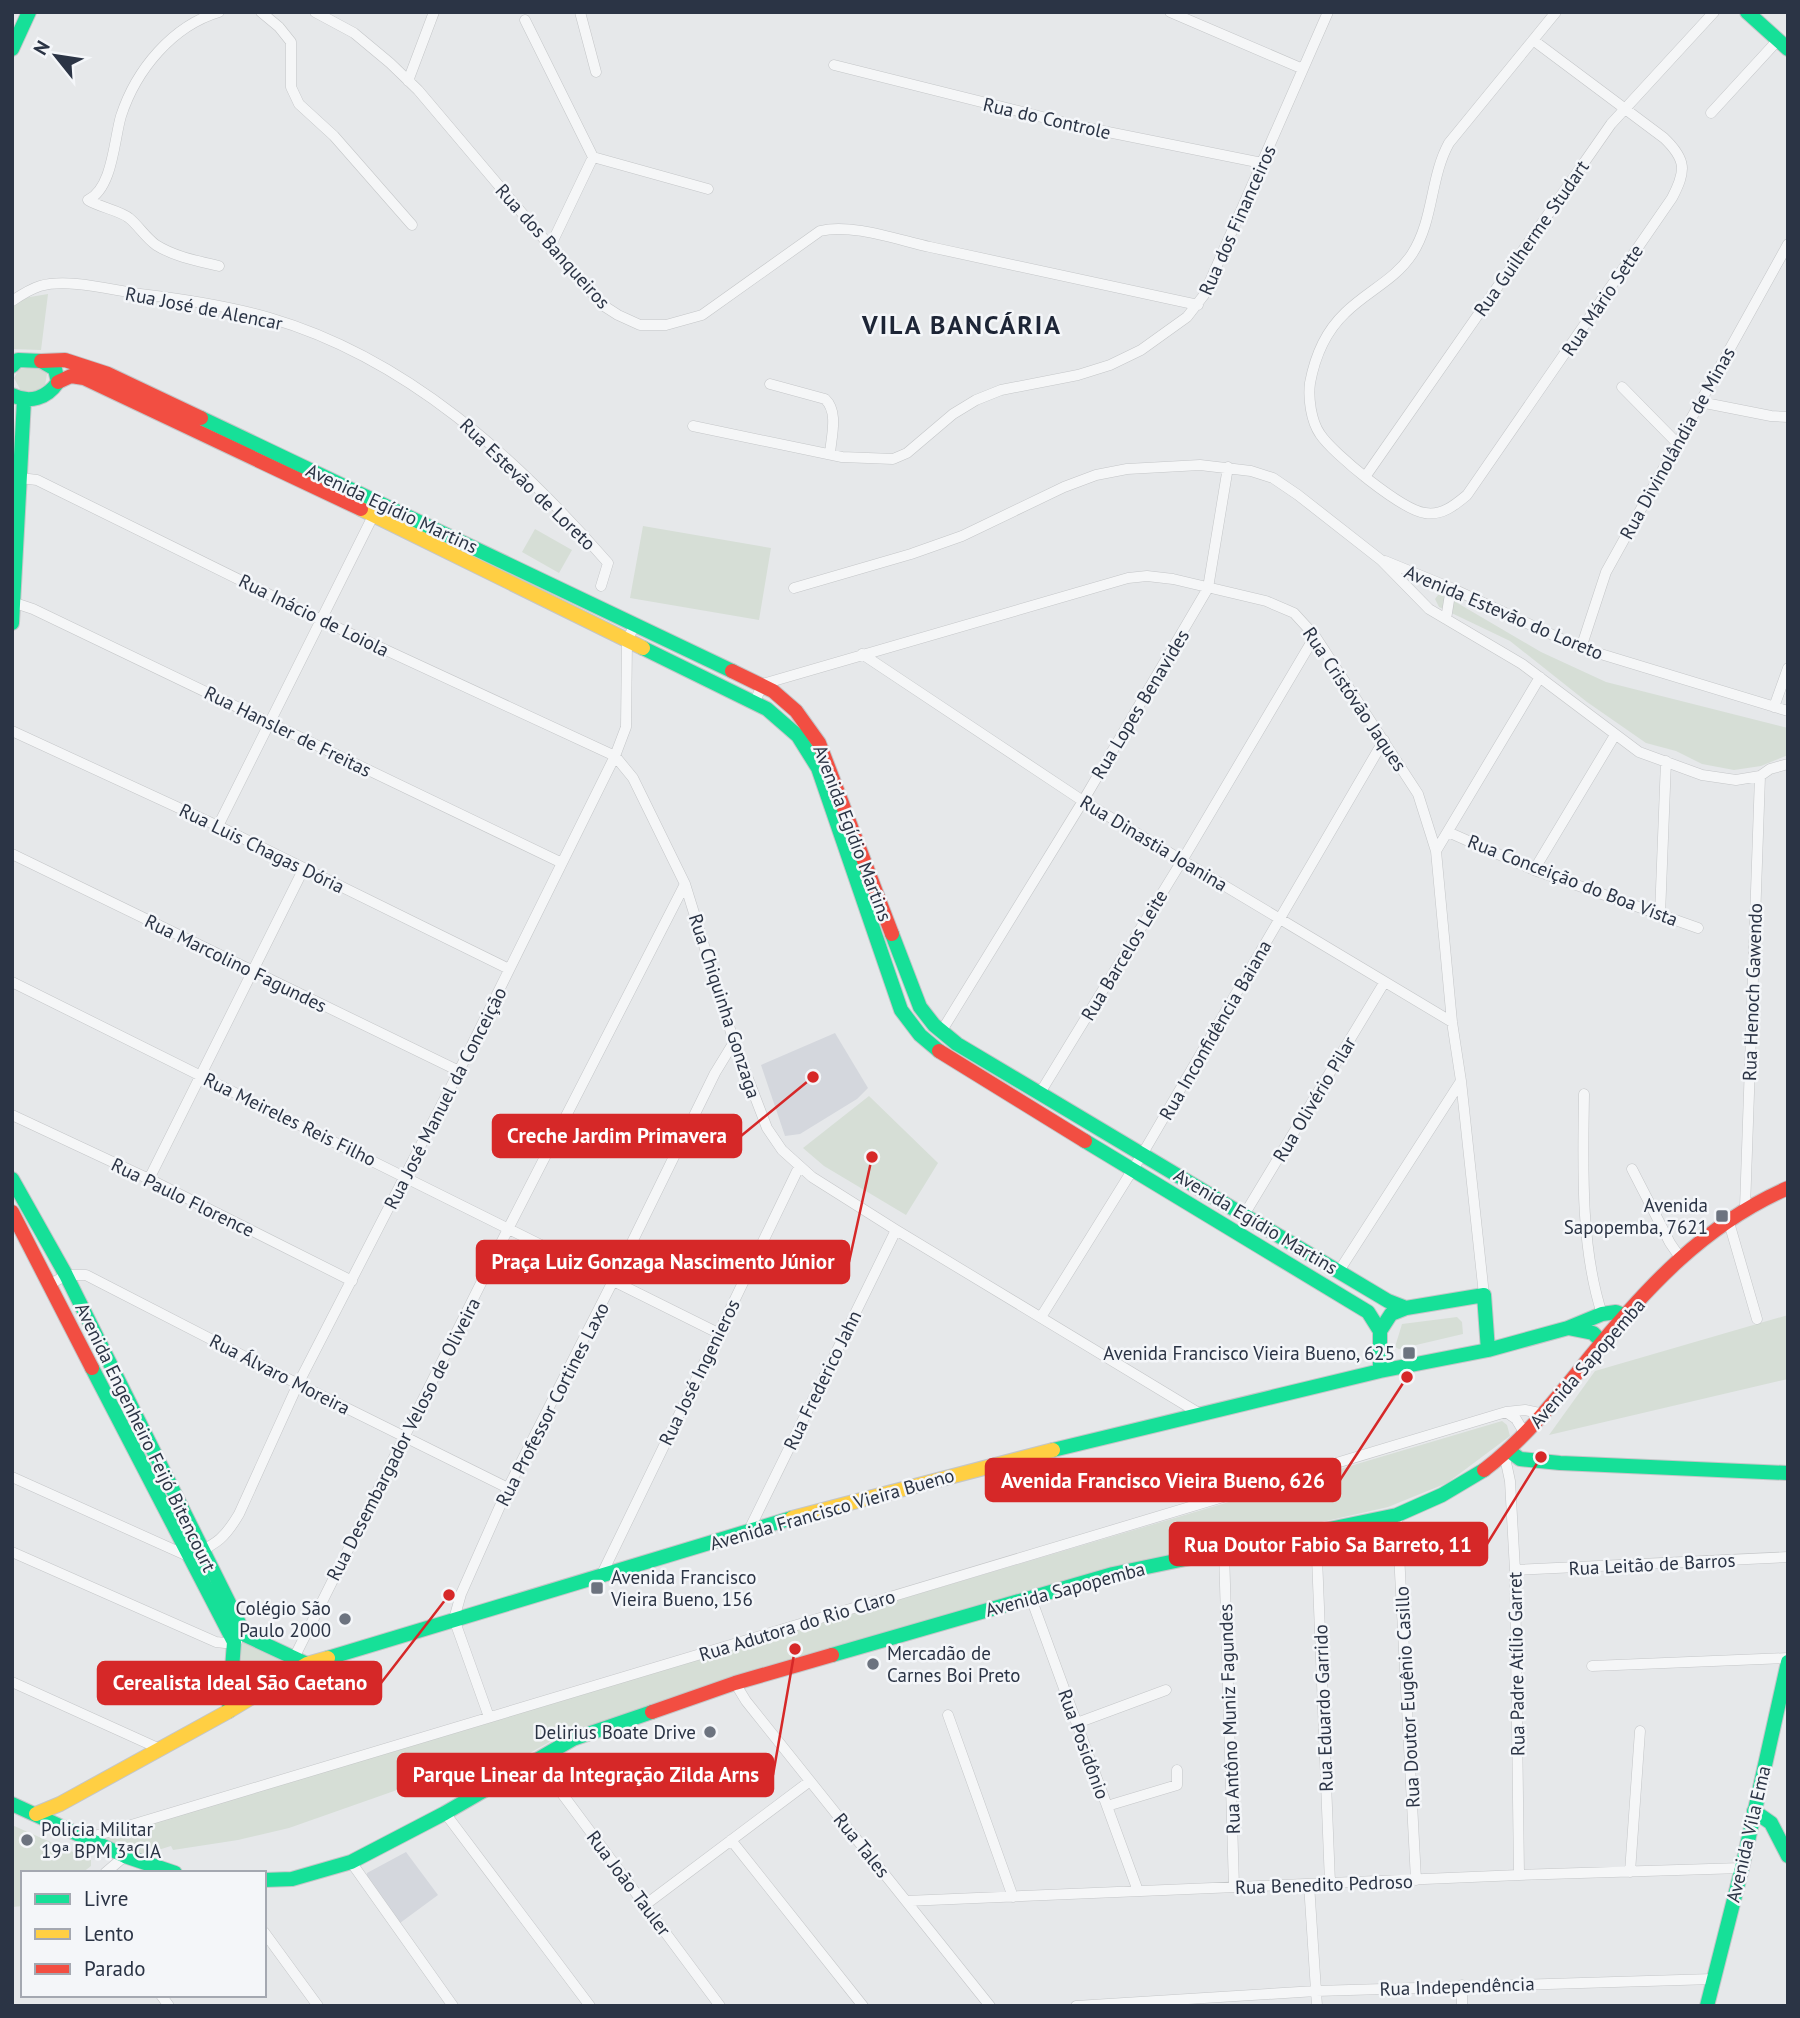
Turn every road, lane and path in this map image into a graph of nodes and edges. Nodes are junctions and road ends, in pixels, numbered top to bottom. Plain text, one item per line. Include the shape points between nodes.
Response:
1 (219, 12) edge
2 (261, 12) edge
3 (315, 12) edge
4 (434, 12) edge
5 (580, 12) edge
6 (1170, 12) edge
7 (1328, 12) edge
8 (1556, 12) edge
9 (1714, 12) edge
10 (1747, 12) edge
11 (24, 14) edge
12 (526, 20) dead end
13 (1533, 40) junction
14 (1783, 45) edge
15 (12, 49) edge
16 (834, 65) dead end
17 (1303, 69) junction
18 (596, 72) dead end
19 (408, 80) junction
20 (1625, 108) junction
21 (1711, 113) dead end
22 (593, 157) junction
23 (1262, 163) junction
24 (708, 189) dead end
25 (412, 225) dead end
26 (1788, 244) edge
27 (550, 247) junction
28 (219, 267) dead end
29 (12, 301) edge
30 (1198, 305) junction
31 (14, 361) edge
32 (41, 361) junction
33 (58, 382) junction
34 (770, 384) dead end
35 (1622, 387) dead end
36 (426, 392) joint
37 (18, 398) edge
38 (1700, 402) junction
39 (1788, 417) edge
40 (693, 426) dead end
41 (1677, 443) junction
42 (830, 454) junction
43 (1228, 467) junction
44 (16, 477) edge
45 (1365, 477) junction
46 (377, 509) junction
47 (1381, 560) junction
48 (601, 586) dead end
49 (794, 588) dead end
50 (1208, 588) junction
51 (1451, 589) junction
52 (13, 602) edge
53 (1446, 619) junction
54 (321, 620) junction
55 (12, 623) edge
56 (635, 624) junction
57 (1315, 636) junction
58 (627, 641) junction
59 (1581, 648) junction
60 (862, 654) junction
61 (1788, 668) edge
62 (1540, 677) junction
63 (763, 684) junction
64 (755, 701) junction
65 (1774, 707) junction
66 (1788, 710) edge
67 (270, 723) junction
68 (12, 731) edge
69 (1615, 735) junction
70 (1384, 740) junction
71 (615, 756) junction
72 (1666, 761) junction
73 (1788, 764) edge
74 (1760, 776) junction
75 (1083, 801) junction
76 (218, 826) junction
77 (1448, 832) junction
78 (1436, 851) junction
79 (12, 854) edge
80 (1183, 859) junction
81 (562, 863) junction
82 (304, 868) junction
83 (1534, 870) junction
84 (685, 884) junction
85 (1660, 915) junction
86 (1281, 918) junction
87 (1699, 928) dead end
88 (509, 969) junction
89 (253, 971) junction
90 (12, 982) edge
91 (1384, 983) junction
92 (1452, 1022) junction
93 (941, 1032) junction
94 (734, 1042) junction
95 (460, 1071) junction
96 (201, 1074) junction
97 (1461, 1082) junction
98 (1040, 1093) junction
99 (1584, 1094) dead end
100 (12, 1115) edge
101 (1143, 1153) junction
102 (799, 1167) junction
103 (1133, 1169) junction
104 (1632, 1169) dead end
105 (406, 1177) junction
106 (12, 1179) edge
107 (149, 1179) junction
108 (1788, 1188) edge
109 (1745, 1208) junction
110 (12, 1212) edge
111 (1244, 1215) junction
112 (1728, 1219) junction
113 (508, 1229) junction
114 (895, 1230) junction
115 (1681, 1259) junction
116 (1339, 1271) junction
117 (66, 1275) junction
118 (352, 1281) junction
119 (613, 1281) junction
120 (51, 1284) junction
121 (1484, 1295) junction
122 (1406, 1308) junction
123 (1602, 1314) junction
124 (1626, 1316) junction
125 (1041, 1317) junction
126 (1757, 1319) dead end
127 (1568, 1328) junction
128 (1380, 1331) junction
129 (718, 1332) junction
130 (1602, 1342) junction
131 (1488, 1350) junction
132 (1380, 1371) junction
133 (298, 1384) junction
134 (1506, 1412) junction
135 (1544, 1414) junction
136 (1202, 1415) junction
137 (1525, 1434) junction
138 (404, 1436) junction
139 (1506, 1452) junction
140 (1788, 1473) edge
141 (12, 1477) edge
142 (508, 1488) junction
143 (1397, 1515) junction
144 (750, 1530) junction
145 (1315, 1532) junction
146 (1223, 1551) junction
147 (12, 1552) edge
148 (196, 1554) junction
149 (1788, 1557) edge
150 (1516, 1570) junction
151 (600, 1578) junction
152 (1031, 1598) junction
153 (454, 1619) junction
154 (239, 1639) junction
155 (1788, 1660) edge
156 (300, 1661) junction
157 (1592, 1666) dead end
158 (12, 1682) edge
159 (736, 1684) junction
160 (1166, 1690) dead end
161 (229, 1711) junction
162 (948, 1714) dead end
163 (489, 1717) junction
164 (1077, 1723) junction
165 (1640, 1731) dead end
166 (160, 1749) junction
167 (537, 1760) junction
168 (1177, 1770) dead end
169 (810, 1781) junction
170 (12, 1804) edge
171 (1107, 1805) junction
172 (1754, 1811) junction
173 (445, 1813) junction
174 (36, 1815) junction
175 (1783, 1834) edge
176 (88, 1838) junction
177 (731, 1840) junction
178 (125, 1856) junction
179 (1788, 1856) edge
180 (351, 1862) junction
181 (1741, 1868) junction
182 (108, 1871) edge
183 (169, 1871) edge
184 (1630, 1872) junction
185 (1519, 1875) junction
186 (266, 1880) edge
187 (1416, 1880) junction
188 (1330, 1883) junction
189 (1309, 1884) junction
190 (1234, 1887) junction
191 (1138, 1891) junction
192 (1013, 1897) junction
193 (906, 1901) junction
194 (645, 1905) junction
195 (266, 1935) edge
196 (1713, 1979) junction
197 (1462, 1985) junction
198 (1315, 1991) junction
199 (318, 2006) edge
200 (453, 2006) edge
201 (590, 2006) edge
202 (720, 2006) edge
203 (863, 2006) edge
204 (990, 2006) edge
205 (1076, 2006) edge
206 (1317, 2006) edge
207 (1462, 2006) edge
208 (1707, 2006) edge

1 - 28 street via 174,37 135,83 120,119 105,179 88,200 126,215 138,230 177,256
2 - 25 street via 291,42 291,87 299,104 334,136
3 - 19 street, Rua dos Banqueiros via 354,33
4 - 19 street
5 - 18 street
6 - 17 street
7 - 17 street, Rua dos Financeiros
8 - 13 street, Rua Mário Sette
9 - 20 street, Rua Guilherme Studart
10 - 14 main road
11 - 15 main road
12 - 22 street
13 - 20 street, Rua Mário Sette
13 - 45 street, Rua Mário Sette via 1446,150 1414,251 1391,279 1330,328 1321,345 1309,387 1314,423 1325,441
14 - 21 street
16 - 23 street, Rua do Controle via 1078,126
17 - 23 street, Rua dos Financeiros
19 - 27 street, Rua dos Banqueiros
20 - 45 street, Rua Guilherme Studart
20 - 45 street, Rua Mário Sette via 1675,148 1682,161 1679,184 1493,460 1467,495 1440,513 1411,508
22 - 24 street
22 - 27 street
23 - 30 street, Rua dos Financeiros
26 - 38 street, Rua Divinolândia de Minas
27 - 30 street, Rua dos Banqueiros via 604,306 640,325 666,326 702,315 820,231 831,228
29 - 36 street, Rua José de Alencar via 43,285 72,284 269,317 347,348
30 - 42 street, Rua dos Financeiros via 1141,351 1078,375 1001,390 976,400 893,459
31 - 32 main road, Avenida Egídio Martins
32 - 33 main road via 55,369
32 - 46 main road, Avenida Egídio Martins via 65,360 88,366
33 - 37 main road via 42,397
33 - 46 main road, Avenida Egídio Martins via 71,376 84,378
34 - 42 street via 829,402 833,412
35 - 41 street
36 - 48 street, Rua Estevão de Loreto via 482,437 579,530 608,563
37 - 44 main road
38 - 39 street
38 - 41 street, Rua Divinolândia de Minas
40 - 42 street, Rua dos Financeiros
41 - 59 street, Rua Divinolândia de Minas via 1606,572
43 - 47 street, Avenida Estevão do Loreto via 1273,478
43 - 49 street, Avenida Estevão do Loreto via 1127,469 1096,475 962,536
43 - 50 street, Rua Lopes Benavides
44 - 52 main road
44 - 54 street, Rua Inácio de Loiola via 37,480
46 - 54 street
46 - 56 main road, Avenida Egídio Martins
46 - 58 main road, Avenida Egídio Martins
47 - 51 street, Avenida Estevão do Loreto
47 - 53 street, Avenida Estevão do Loreto via 1429,609
50 - 57 street, Rua Cristóvão Jaques via 1279,605 1294,613
50 - 60 street, Rua Cristóvão Jaques via 1174,579 1128,578
50 - 75 street, Rua Lopes Benavides
51 - 53 street
51 - 59 street, Avenida Estevão do Loreto
52 - 55 main road
52 - 67 street, Rua Hansler de Freitas
53 - 62 street, Avenida Estevão do Loreto
54 - 67 street
54 - 71 street, Rua Inácio de Loiola
56 - 58 street, Rua José Manuel da Conceição
56 - 63 main road, Avenida Egídio Martins
57 - 70 street, Rua Cristóvão Jaques
57 - 80 street, Rua Barcelos Leite
58 - 64 main road, Avenida Egídio Martins
58 - 71 street, Rua José Manuel da Conceição via 626,721
59 - 65 street, Avenida Estevão do Loreto
60 - 63 street, Rua Cristóvão Jaques
60 - 75 street, Rua Dinastia Joanina
61 - 65 street
62 - 69 street, Avenida Estevão do Loreto
62 - 77 street
63 - 64 street
63 - 93 main road, Avenida Egídio Martins via 796,711 819,743 920,1007
64 - 103 main road, Avenida Egídio Martins via 785,723 818,768 901,1010 911,1026 944,1055
65 - 66 street, Avenida Estevão do Loreto
67 - 76 street
67 - 81 street, Rua Hansler de Freitas
68 - 76 street, Rua Luis Chagas Dória
69 - 72 street, Avenida Estevão do Loreto via 1639,752
69 - 83 street
70 - 78 street, Rua Cristóvão Jaques via 1418,794
70 - 86 street, Rua Inconfidência Baiana
71 - 81 street, Rua José Manuel da Conceição
71 - 84 street, Rua Chiquinha Gonzaga via 633,778
72 - 74 street, Avenida Estevão do Loreto via 1715,778
72 - 85 street
73 - 74 street, Avenida Estevão do Loreto
74 - 109 street, Rua Henoch Gawendo
75 - 80 street, Rua Dinastia Joanina
75 - 93 street, Rua Lopes Benavides
76 - 82 street, Rua Luis Chagas Dória
77 - 78 street
77 - 83 street, Rua Conceição do Boa Vista
78 - 92 street, Rua Cristóvão Jaques
79 - 89 street, Rua Marcolino Fagundes
80 - 86 street, Rua Dinastia Joanina
80 - 98 street, Rua Barcelos Leite
81 - 88 street, Rua José Manuel da Conceição
82 - 88 street, Rua Luis Chagas Dória
82 - 89 street
83 - 85 street, Rua Conceição do Boa Vista
84 - 94 street, Rua Chiquinha Gonzaga
84 - 113 street, Rua Desembargador Veloso de Oliveira
85 - 87 street, Rua Conceição do Boa Vista
86 - 91 street, Rua Dinastia Joanina
86 - 101 street, Rua Inconfidência Baiana
88 - 95 street, Rua José Manuel da Conceição
89 - 95 street, Rua Marcolino Fagundes
89 - 96 street
90 - 96 street, Rua Meireles Reis Filho
91 - 92 street, Rua Dinastia Joanina
91 - 111 street, Rua Olivério Pilar
92 - 97 street, Rua Cristóvão Jaques
93 - 98 main road, Avenida Egídio Martins
94 - 102 street, Rua Chiquinha Gonzaga via 767,1128
94 - 119 street, Rua Professor Cortines Laxo
95 - 105 street, Rua José Manuel da Conceição
96 - 105 street, Rua Meireles Reis Filho
96 - 107 street
97 - 116 street
97 - 121 street, Rua Cristóvão Jaques
98 - 101 main road, Avenida Egídio Martins
99 - 123 street via 1583,1188 1593,1288
100 - 107 street, Rua Paulo Florence
101 - 103 street, Rua Inconfidência Baiana
101 - 111 main road, Avenida Egídio Martins
102 - 114 street, Rua Chiquinha Gonzaga
102 - 129 street, Rua José Ingenieros
103 - 125 street, Rua Inconfidência Baiana
103 - 128 main road, Avenida Egídio Martins via 1368,1312
104 - 115 street
105 - 113 street, Rua Meireles Reis Filho
105 - 118 street, Rua José Manuel da Conceição
106 - 117 main road, Avenida Engenheiro Feijó Bitencourt
107 - 118 street, Rua Paulo Florence
108 - 109 main road, Avenida Sapopemba
109 - 112 main road, Avenida Sapopemba
110 - 120 main road, Avenida Engenheiro Feijó Bitencourt
111 - 116 main road, Avenida Egídio Martins
112 - 115 main road, Avenida Sapopemba
112 - 126 street
113 - 119 street, Rua Meireles Reis Filho
113 - 138 street, Rua Desembargador Veloso de Oliveira
114 - 125 street, Rua Chiquinha Gonzaga
114 - 144 street, Rua Frederico Jahn
115 - 124 main road, Avenida Sapopemba
116 - 122 main road, Avenida Egídio Martins
117 - 120 street
117 - 133 street, Rua Álvaro Moreira via 86,1275
117 - 148 main road, Avenida Engenheiro Feijó Bitencourt
118 - 133 street, Rua José Manuel da Conceição
119 - 129 street, Rua Meireles Reis Filho
119 - 142 street, Rua Professor Cortines Laxo
120 - 148 main road, Avenida Engenheiro Feijó Bitencourt
121 - 122 main road
121 - 131 main road, Rua Cristóvão Jaques
122 - 128 main road via 1391,1314
123 - 124 main road, Avenida Francisco Vieira Bueno
123 - 127 main road, Avenida Francisco Vieira Bueno
124 - 130 main road, Avenida Sapopemba
125 - 136 street, Rua Chiquinha Gonzaga
127 - 130 main road via 1593,1333
127 - 131 main road, Avenida Francisco Vieira Bueno
128 - 132 main road
129 - 151 street, Rua José Ingenieros
130 - 135 main road, Avenida Sapopemba
131 - 132 main road, Avenida Francisco Vieira Bueno
132 - 136 main road, Avenida Francisco Vieira Bueno
133 - 138 street, Rua Álvaro Moreira
133 - 148 street, Rua José Manuel da Conceição via 239,1514 221,1541
134 - 135 street, Rua Adutora do Rio Claro
134 - 137 street
134 - 163 street, Rua Adutora do Rio Claro
135 - 137 main road, Avenida Sapopemba
136 - 144 main road, Avenida Francisco Vieira Bueno via 992,1464
137 - 139 main road, Avenida Sapopemba
138 - 142 street, Rua Álvaro Moreira
138 - 156 street, Rua Desembargador Veloso de Oliveira
139 - 140 main road via 1521,1459 1560,1463
139 - 143 main road, Avenida Sapopemba via 1455,1490
139 - 150 street, Rua Padre Atílio Garret
141 - 148 street
142 - 153 street, Rua Professor Cortines Laxo
143 - 145 main road, Avenida Sapopemba
143 - 187 street, Rua Doutor Eugênio Casillo
144 - 151 main road, Avenida Francisco Vieira Bueno
145 - 146 main road, Avenida Sapopemba
145 - 188 street, Rua Eduardo Garrido
146 - 152 main road, Avenida Sapopemba via 1113,1574
146 - 190 street, Rua Antôno Muniz Fagundes
147 - 154 street via 216,1642
148 - 154 main road, Avenida Engenheiro Feijó Bitencourt
149 - 150 street, Rua Leitão de Barros
150 - 185 street, Rua Padre Atílio Garret
151 - 153 main road, Avenida Francisco Vieira Bueno
152 - 159 main road, Avenida Sapopemba
152 - 164 street, Rua Posidônio
153 - 156 main road, Avenida Francisco Vieira Bueno
153 - 163 street
154 - 156 main road
154 - 161 main road
155 - 157 street
155 - 172 main road, Avenida Vila Ema
156 - 161 main road, Avenida Francisco Vieira Bueno
158 - 166 street
159 - 167 main road, Avenida Sapopemba via 588,1733
159 - 169 street, Rua Tales
160 - 164 street
161 - 166 main road, Avenida Francisco Vieira Bueno
162 - 192 street
163 - 176 street, Rua Adutora do Rio Claro
164 - 171 street, Rua Posidônio
165 - 184 street
166 - 174 main road, Avenida Francisco Vieira Bueno
167 - 173 main road, Avenida Sapopemba
167 - 194 street, Rua João Tauler
168 - 171 street via 1177,1784
169 - 177 street
169 - 193 street, Rua Tales
170 - 174 main road
171 - 191 street, Rua Posidônio
172 - 175 main road
172 - 181 main road, Avenida Vila Ema
173 - 180 main road, Avenida Sapopemba
173 - 201 street
174 - 176 main road
175 - 179 main road
176 - 178 main road
177 - 194 street
177 - 203 street
178 - 182 street
178 - 183 main road
180 - 186 main road, Avenida Sapopemba via 292,1879
180 - 200 street
181 - 184 street, Rua Benedito Pedroso
181 - 196 main road, Avenida Vila Ema
184 - 185 street, Rua Benedito Pedroso
185 - 187 street, Rua Benedito Pedroso
187 - 188 street, Rua Benedito Pedroso
188 - 189 street, Rua Benedito Pedroso
189 - 190 street, Rua Benedito Pedroso
189 - 198 street
190 - 191 street, Rua Benedito Pedroso
191 - 192 street, Rua Benedito Pedroso
192 - 193 street, Rua Benedito Pedroso
193 - 204 street, Rua Tales
194 - 202 street, Rua João Tauler
195 - 199 street
196 - 197 street, Rua Independência
196 - 208 main road, Avenida Vila Ema
197 - 198 street, Rua Independência
197 - 207 street
198 - 205 street, Rua Independência
198 - 206 street

